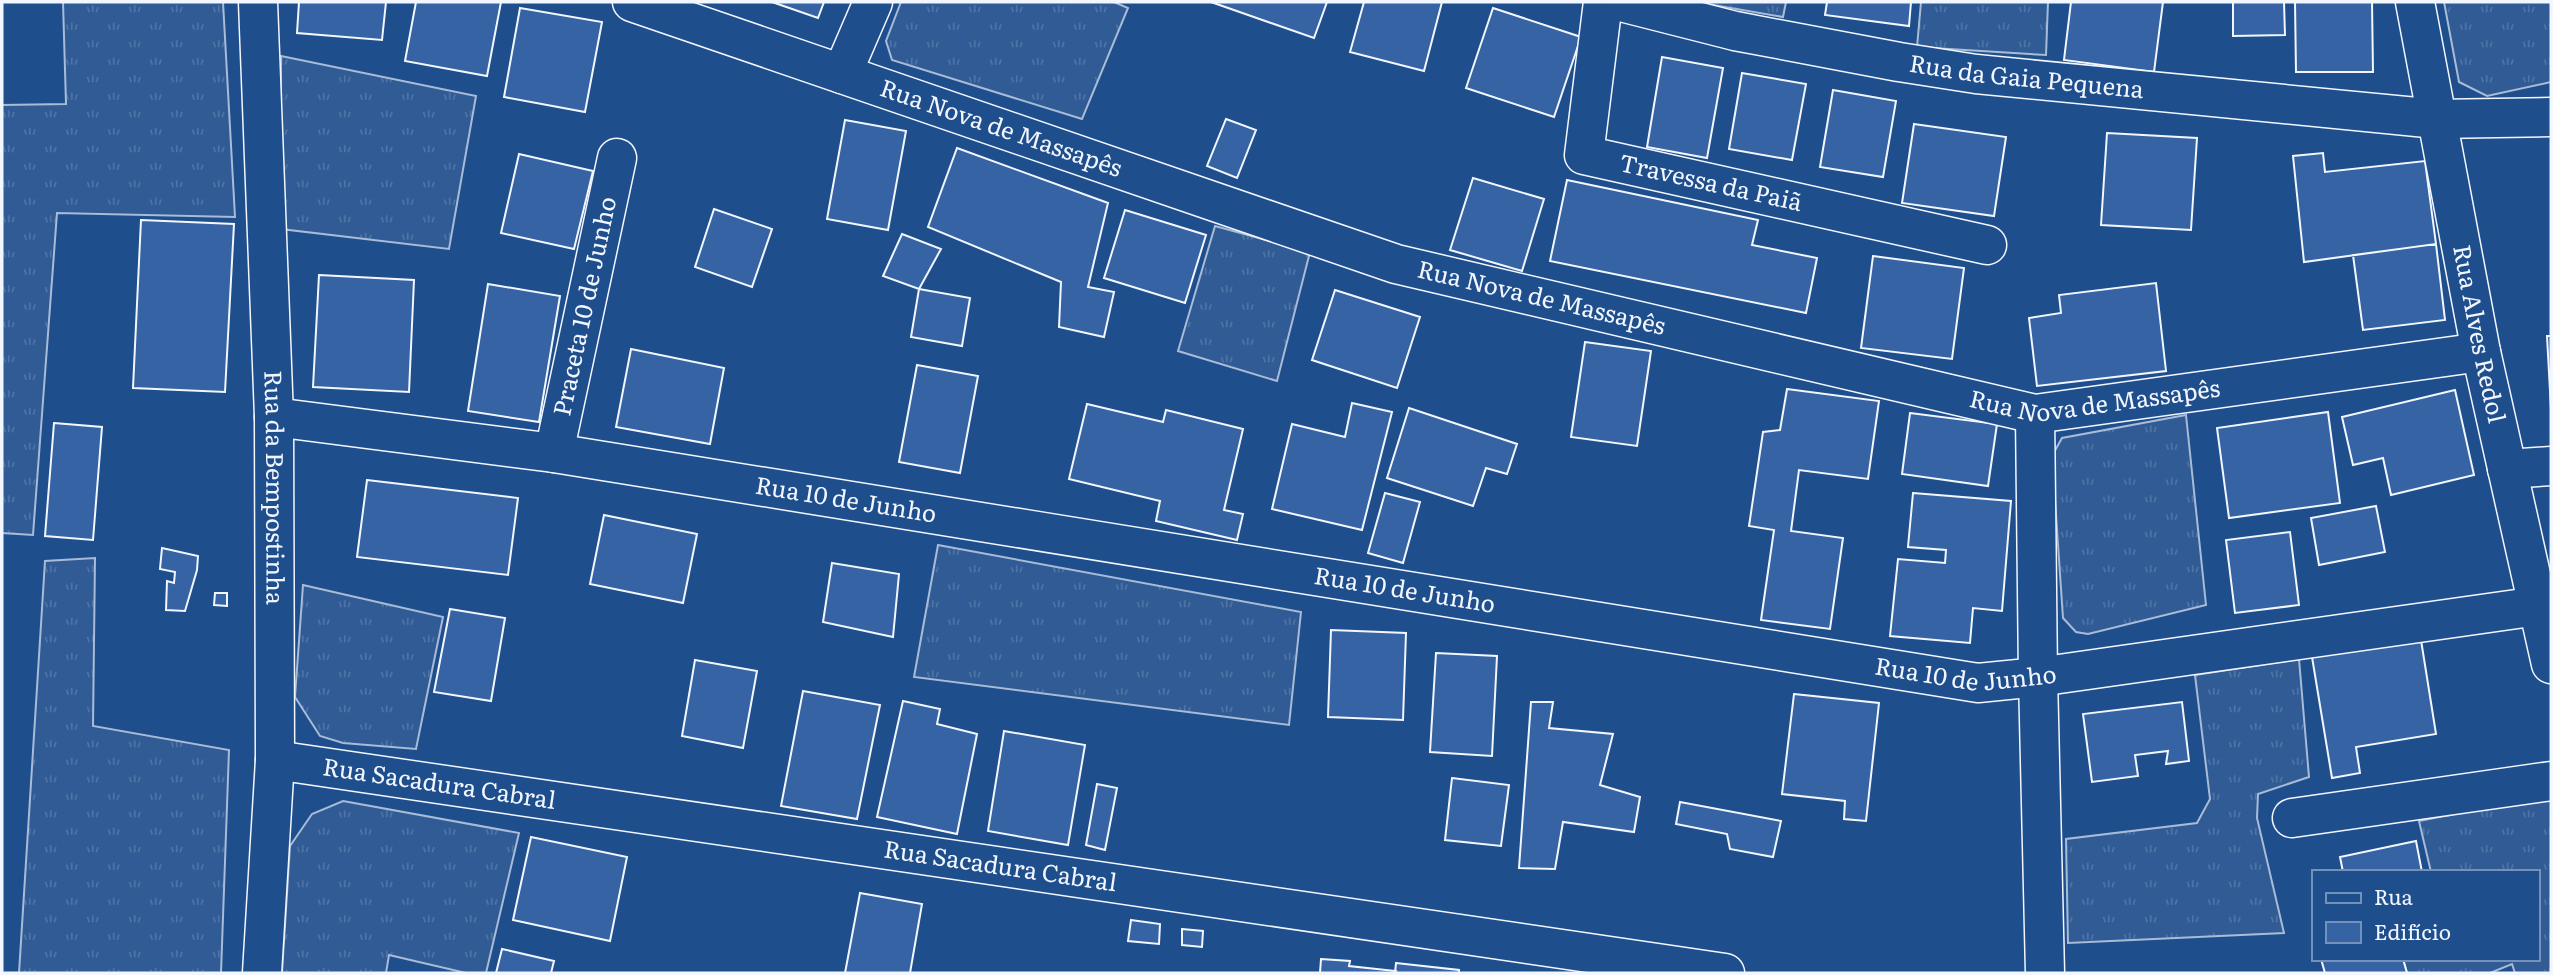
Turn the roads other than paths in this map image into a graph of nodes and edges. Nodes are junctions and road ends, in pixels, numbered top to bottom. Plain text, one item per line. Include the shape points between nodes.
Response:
1 (258, 2) edge
2 (632, 2) edge
3 (873, 2) edge
4 (1602, 2) edge
5 (1621, 2) edge
6 (2415, 2) edge
7 (842, 74) junction
8 (2551, 117) edge
9 (2437, 119) junction
10 (617, 158) dead end
11 (1987, 245) dead end
12 (2481, 352) junction
13 (2035, 414) junction
14 (274, 417) junction
15 (554, 453) junction
16 (2551, 466) edge
17 (2507, 469) junction
18 (2538, 606) junction
19 (2551, 664) edge
20 (2038, 677) junction
21 (275, 760) junction
22 (2551, 781) edge
23 (2292, 818) dead end
24 (262, 973) edge
25 (1725, 973) edge
26 (2045, 973) edge

1 - 14 street, Rua da Bempostinha
2 - 7 street, Rua Nova de Massapês
3 - 7 street
4 - 11 street, Travessa da Paiã via 1584,155
5 - 9 street, Rua da Gaia Pequena via 1735,31 1964,72
6 - 9 street, Rua Alves Redol
7 - 13 street, Rua Nova de Massapês via 1396,264
8 - 9 street, Rua da Gaia Pequena
9 - 12 street, Rua Alves Redol
10 - 15 street, Praceta 10 de Junho
12 - 13 street, Rua Nova de Massapês
12 - 17 street, Rua Alves Redol
13 - 20 street
14 - 15 street, Rua 10 de Junho
14 - 21 street, Rua da Bempostinha
15 - 20 street, Rua 10 de Junho via 1978,683
16 - 17 street
17 - 18 street, Rua Alves Redol
18 - 19 street, Rua Alves Redol
18 - 20 street, Rua 10 de Junho
20 - 26 street
21 - 24 street, Rua da Bempostinha
21 - 25 street, Rua Sacadura Cabral
22 - 23 street

